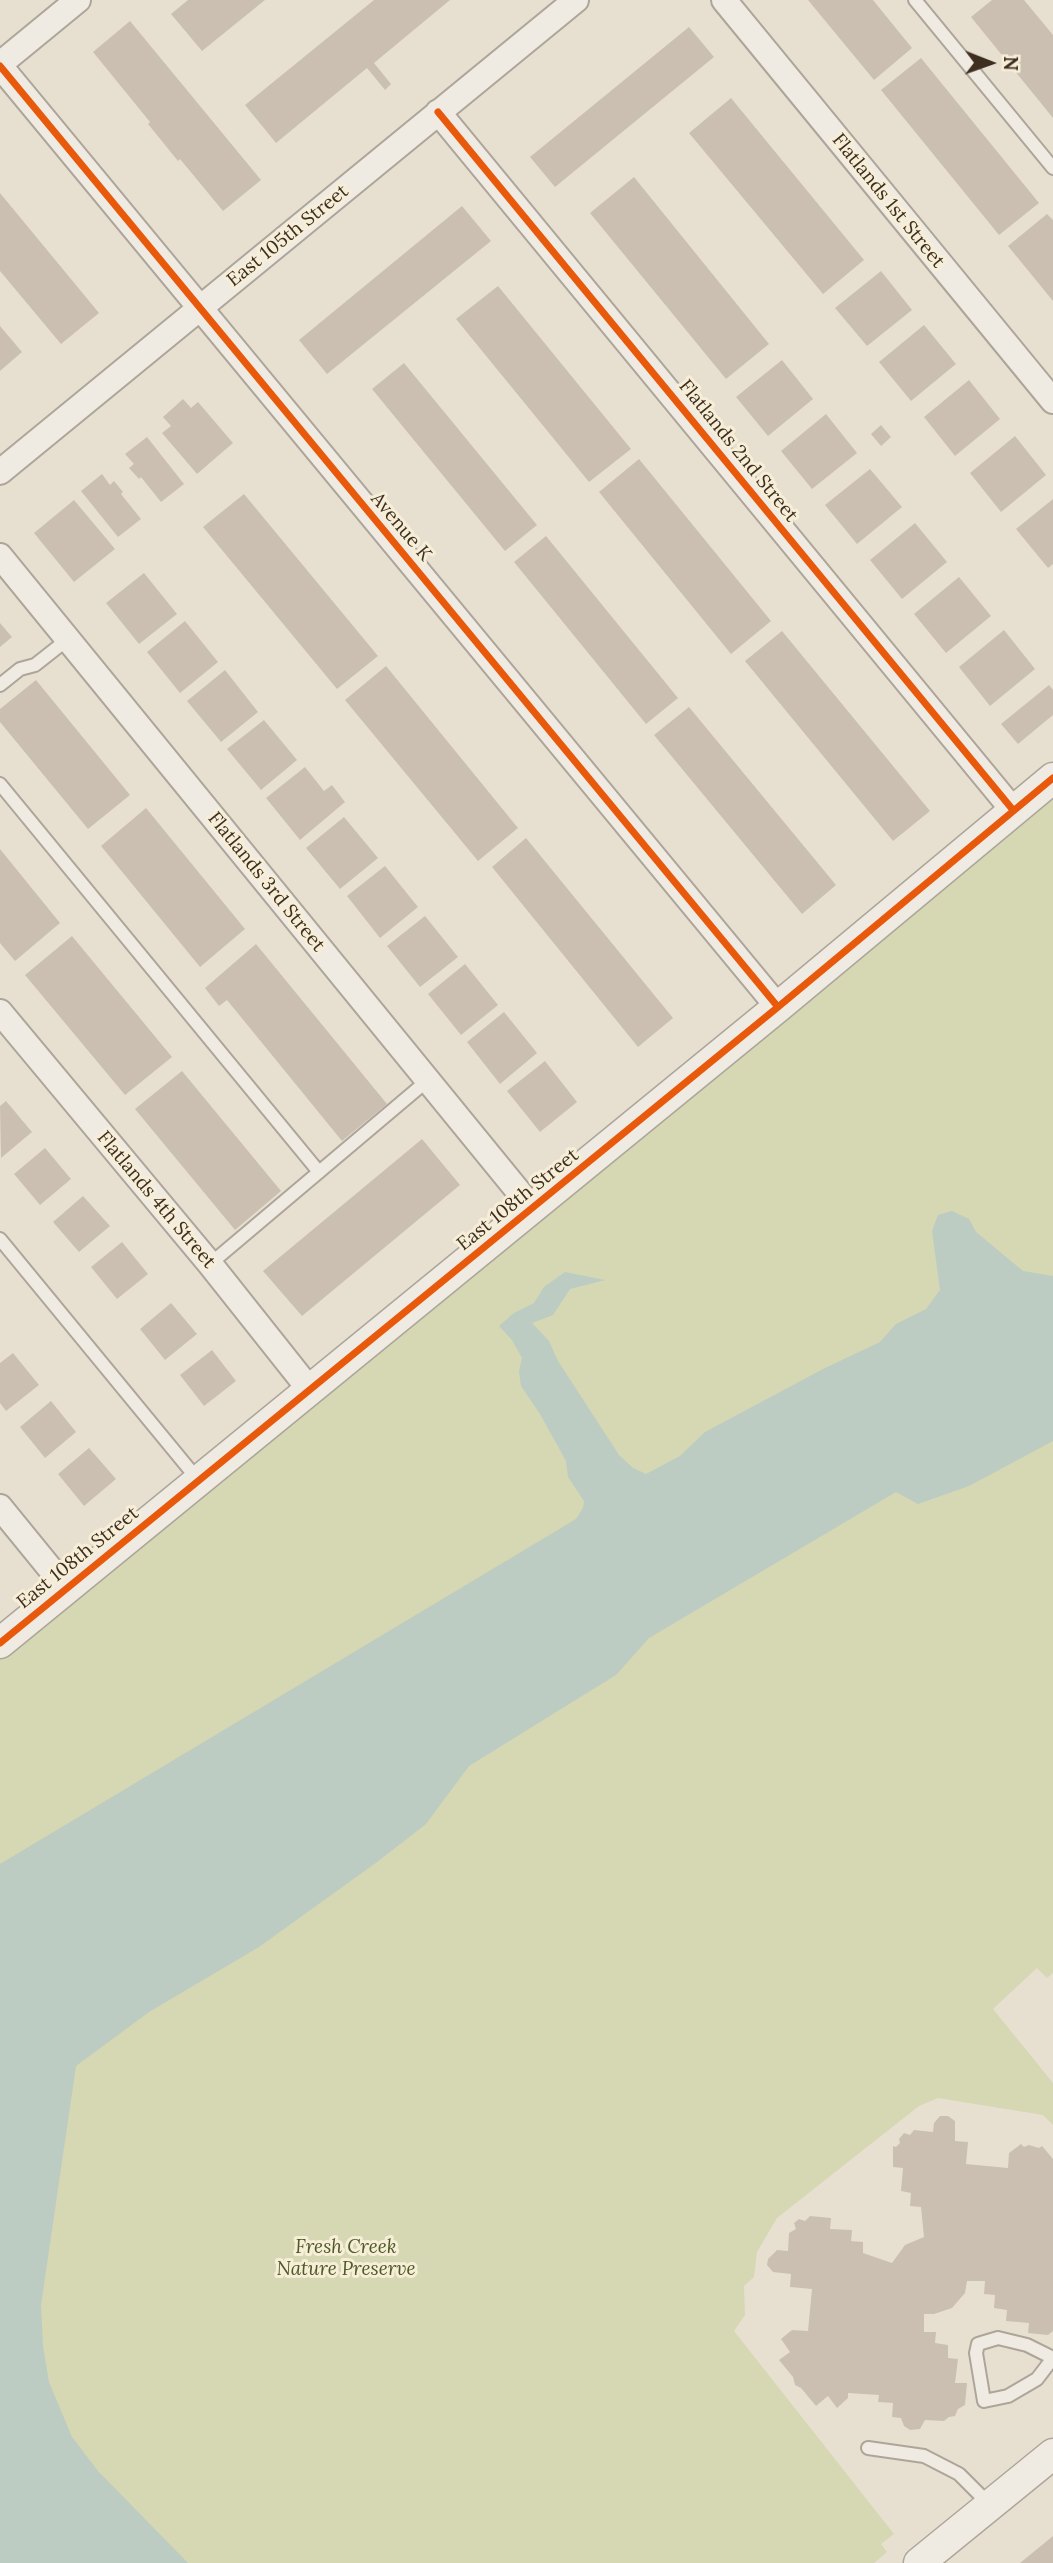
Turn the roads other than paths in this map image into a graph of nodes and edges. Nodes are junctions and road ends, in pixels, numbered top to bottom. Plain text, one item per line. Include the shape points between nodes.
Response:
1 (78, 0) edge
2 (576, 0) edge
3 (724, 0) edge
4 (915, 0) edge
5 (0, 65) edge
6 (438, 112) junction
7 (1053, 168) edge
8 (200, 309) junction
9 (1053, 401) edge
10 (0, 472) edge
11 (0, 555) edge
12 (68, 639) junction
13 (0, 685) edge
14 (1053, 778) edge
15 (0, 784) edge
16 (1013, 810) junction
17 (778, 1007) junction
18 (0, 1012) edge
19 (428, 1080) junction
20 (319, 1172) junction
21 (532, 1208) junction
22 (0, 1240) edge
23 (210, 1264) junction
24 (310, 1390) junction
25 (199, 1481) junction
26 (0, 1507) edge
27 (66, 1588) junction
28 (0, 1643) edge
29 (1053, 2358) edge
30 (868, 2448) dead end
31 (1053, 2454) edge
32 (990, 2505) junction
33 (919, 2563) edge

1 - 5 street
2 - 6 street, East 105th Street
3 - 9 street, Flatlands 1st Street
4 - 7 lane
5 - 8 street, Avenue K
6 - 8 street, East 105th Street
6 - 16 street, Flatlands 2nd Street
8 - 10 street, East 105th Street
8 - 17 street, Avenue K
11 - 12 street, Flatlands 3rd Street
12 - 13 lane
12 - 19 street, Flatlands 3rd Street
14 - 16 street, East 108th Street
15 - 20 lane
16 - 17 street, East 108th Street
17 - 21 street, East 108th Street
18 - 23 street, Flatlands 4th Street
19 - 20 lane
19 - 21 street, Flatlands 3rd Street
20 - 23 lane
21 - 24 street, East 108th Street
22 - 25 lane
23 - 24 street, Flatlands 4th Street
24 - 25 street, East 108th Street
25 - 27 street, East 108th Street
26 - 27 street
27 - 28 street, East 108th Street
29 - 29 lane via 1037,2379 1008,2396 984,2401 978,2344 998,2338
30 - 32 lane via 924,2456 959,2474
31 - 32 street
32 - 33 street

